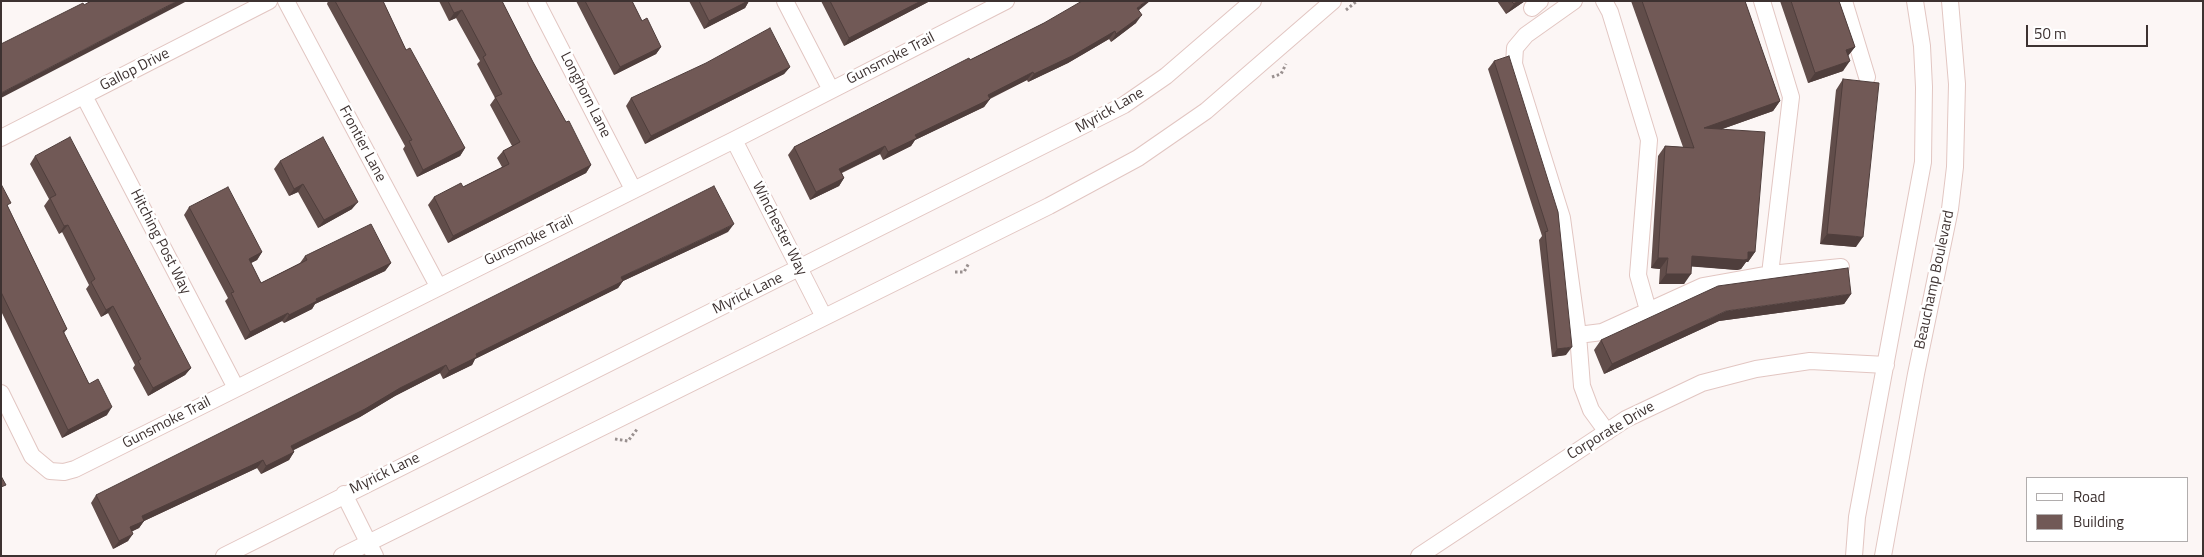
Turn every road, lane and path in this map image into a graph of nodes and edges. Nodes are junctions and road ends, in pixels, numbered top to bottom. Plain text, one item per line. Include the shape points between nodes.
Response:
1 (269, 1) edge
2 (286, 1) edge
3 (536, 1) edge
4 (785, 1) edge
5 (1006, 1) edge
6 (1253, 1) edge
7 (1334, 1) edge
8 (1574, 1) edge
9 (1604, 1) edge
10 (1762, 1) edge
11 (1844, 1) edge
12 (1915, 1) edge
13 (1950, 1) edge
14 (1867, 77) dead end
15 (831, 90) junction
16 (84, 96) junction
17 (1, 138) edge
18 (734, 140) junction
19 (634, 189) junction
20 (1841, 267) edge
21 (799, 268) junction
22 (1770, 274) junction
23 (438, 286) junction
24 (1648, 310) junction
25 (824, 317) junction
26 (1578, 335) junction
27 (1886, 366) junction
28 (236, 388) junction
29 (1, 393) edge
30 (1607, 432) junction
31 (344, 494) junction
32 (372, 549) edge
33 (224, 556) edge
34 (342, 556) edge
35 (1418, 556) edge
36 (1854, 556) edge
37 (1883, 556) edge

1 - 16 street, Gallop Drive
2 - 23 street, Frontier Lane
3 - 19 street, Longhorn Lane
4 - 15 street
5 - 15 street, Gunsmoke Trail
6 - 21 street, Myrick Lane via 1166,76 1124,105
7 - 25 street via 1206,111 1138,158 1049,206
8 - 26 street via 1526,35 1515,48 1514,64 1562,218
9 - 24 street via 1649,140 1638,275
10 - 22 street via 1791,97
11 - 14 street
12 - 27 street, Beauchamp Boulevard via 1924,79 1923,162
13 - 37 street, Beauchamp Boulevard via 1957,84 1954,176
15 - 18 street, Gunsmoke Trail
16 - 17 street, Gallop Drive
16 - 28 street, Hitching Post Way
18 - 19 street, Gunsmoke Trail
18 - 21 street, Winchester Way
19 - 23 street, Gunsmoke Trail
20 - 22 street
21 - 25 street, Winchester Way
21 - 31 street, Myrick Lane
22 - 24 street via 1703,286
23 - 28 street, Gunsmoke Trail
24 - 26 street via 1602,332
25 - 32 street
26 - 30 street via 1582,386 1591,410
27 - 30 street, Corporate Drive via 1810,361 1727,375 1677,394
27 - 36 street, Beauchamp Boulevard via 1857,517
28 - 29 street, Gunsmoke Trail via 64,472 50,471 32,456
30 - 35 street, Corporate Drive
31 - 32 street
31 - 33 street, Myrick Lane
32 - 34 street

